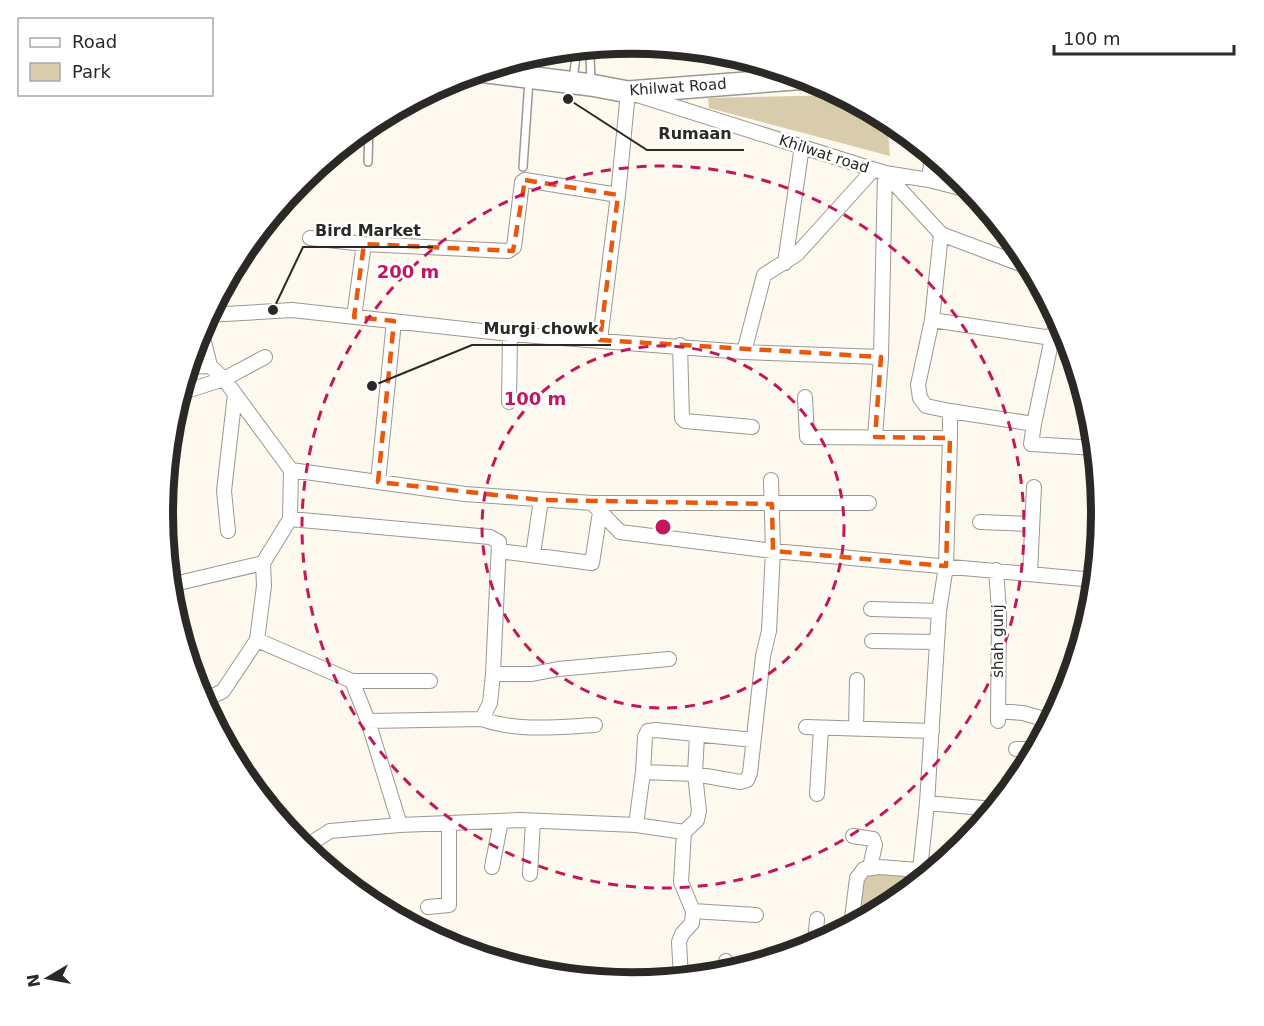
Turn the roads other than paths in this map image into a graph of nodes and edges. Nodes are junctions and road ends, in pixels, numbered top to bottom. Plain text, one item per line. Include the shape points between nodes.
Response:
1 (590, 56) edge
2 (577, 58) edge
3 (498, 74) edge
4 (529, 79) junction
5 (785, 80) edge
6 (582, 84) junction
7 (628, 92) junction
8 (369, 137) edge
9 (802, 146) junction
10 (368, 162) dead end
11 (931, 165) edge
12 (523, 168) dead end
13 (879, 172) junction
14 (929, 180) junction
15 (956, 187) edge
16 (618, 195) junction
17 (941, 234) junction
18 (310, 238) dead end
19 (364, 244) junction
20 (785, 263) junction
21 (1017, 263) edge
22 (218, 314) edge
23 (354, 317) junction
24 (932, 320) junction
25 (394, 321) junction
26 (1054, 332) edge
27 (510, 333) junction
28 (1052, 338) junction
29 (600, 340) junction
30 (205, 345) edge
31 (680, 345) junction
32 (744, 352) junction
33 (265, 357) dead end
34 (881, 357) junction
35 (210, 366) junction
36 (197, 367) edge
37 (224, 380) junction
38 (190, 390) edge
39 (235, 393) junction
40 (805, 397) dead end
41 (509, 402) dead end
42 (950, 411) junction
43 (1034, 424) junction
44 (752, 427) dead end
45 (875, 437) junction
46 (950, 438) junction
47 (1086, 447) edge
48 (291, 470) junction
49 (771, 480) dead end
50 (378, 482) junction
51 (1034, 487) dead end
52 (541, 500) junction
53 (869, 503) dead end
54 (772, 504) junction
55 (596, 508) junction
56 (290, 519) junction
57 (980, 522) dead end
58 (1032, 524) junction
59 (228, 531) dead end
60 (499, 551) junction
61 (773, 551) junction
62 (533, 554) junction
63 (263, 563) junction
64 (946, 566) junction
65 (996, 570) junction
66 (1030, 573) junction
67 (1086, 579) edge
68 (179, 583) edge
69 (871, 609) dead end
70 (939, 611) junction
71 (257, 640) junction
72 (872, 641) dead end
73 (937, 642) junction
74 (669, 659) dead end
75 (493, 674) junction
76 (857, 680) dead end
77 (352, 681) junction
78 (430, 681) dead end
79 (211, 697) edge
80 (482, 719) junction
81 (1043, 719) edge
82 (368, 721) junction
83 (595, 725) dead end
84 (806, 727) dead end
85 (821, 728) junction
86 (856, 729) junction
87 (932, 731) junction
88 (697, 735) junction
89 (753, 740) junction
90 (1016, 749) dead end
91 (1026, 749) edge
92 (644, 772) junction
93 (695, 774) junction
94 (818, 794) dead end
95 (927, 803) junction
96 (983, 808) edge
97 (501, 821) junction
98 (533, 821) junction
99 (449, 824) junction
100 (400, 825) junction
101 (636, 825) junction
102 (684, 832) junction
103 (853, 836) dead end
104 (314, 844) edge
105 (926, 865) edge
106 (492, 867) dead end
107 (870, 867) junction
108 (919, 871) edge
109 (531, 874) dead end
110 (428, 907) dead end
111 (693, 911) junction
112 (756, 915) dead end
113 (852, 916) edge
114 (817, 918) dead end
115 (815, 934) edge
116 (681, 969) edge

1 - 6 lane
2 - 6 lane
3 - 4 main road, Khilwat Road
4 - 6 main road, Khilwat Road
4 - 12 lane
5 - 7 main road, Khilwat Road
6 - 7 main road, Khilwat Road
7 - 9 street, Khilwat road
7 - 16 street
8 - 10 lane
9 - 13 street, Khilwat road
9 - 20 street
11 - 14 street
13 - 14 street
13 - 17 street, Khilwat road
13 - 20 street
13 - 34 street
14 - 15 street
16 - 19 street via 525,180 514,247 508,251
16 - 29 street
17 - 21 street, Khilwat road
17 - 24 street
18 - 19 street
19 - 23 street
20 - 32 street via 764,275
22 - 23 street via 292,310
23 - 25 street
24 - 28 street
24 - 42 street via 918,392 927,406
25 - 27 street
25 - 50 street
26 - 28 street
27 - 29 street
27 - 41 street
28 - 43 street
29 - 31 street
30 - 35 street
31 - 32 street
31 - 44 street via 682,418
32 - 34 street
33 - 37 street
34 - 45 street
35 - 36 street
35 - 37 street
37 - 38 street
37 - 39 street
39 - 48 street
39 - 59 street via 224,491
40 - 45 street via 807,437
42 - 43 street
42 - 46 street
43 - 47 street via 1031,444
45 - 46 street
46 - 64 street
48 - 50 street
48 - 56 street
49 - 54 street
50 - 52 street
51 - 58 street
52 - 55 street
52 - 62 street
53 - 54 street
54 - 55 street
54 - 61 street
55 - 61 street via 620,531
55 - 62 street via 592,563
56 - 60 street via 490,537 499,542
56 - 63 street
57 - 58 street
58 - 66 street
60 - 62 street
60 - 75 street
61 - 64 street
61 - 89 street via 769,631
63 - 68 street
63 - 71 street
64 - 65 street
64 - 70 street
65 - 66 street
65 - 81 street, shah gunj via 998,716 1023,713
66 - 67 street
69 - 70 street
70 - 73 street
71 - 77 street
71 - 79 street via 223,691
72 - 73 street
73 - 87 street
74 - 75 street via 532,674
75 - 80 street via 490,703
76 - 86 street
77 - 78 street
77 - 82 street
80 - 82 street
80 - 83 street via 548,728
82 - 100 street
84 - 85 street
85 - 86 street
85 - 94 street
86 - 87 street
87 - 95 street
88 - 89 street
88 - 92 street via 648,731
88 - 93 street
89 - 93 street via 747,780
90 - 91 street
92 - 93 street
92 - 101 street
93 - 102 street via 699,811 697,820
95 - 96 street
95 - 105 street
97 - 98 street
97 - 99 street
97 - 106 street
98 - 101 street
98 - 109 street
99 - 100 street
99 - 110 street via 449,905
100 - 104 street via 330,831
101 - 102 street
102 - 111 street via 681,882
103 - 107 street via 873,839
107 - 108 street
107 - 113 street via 864,868 857,878
111 - 112 street
111 - 116 street via 692,923 679,942
114 - 115 street

